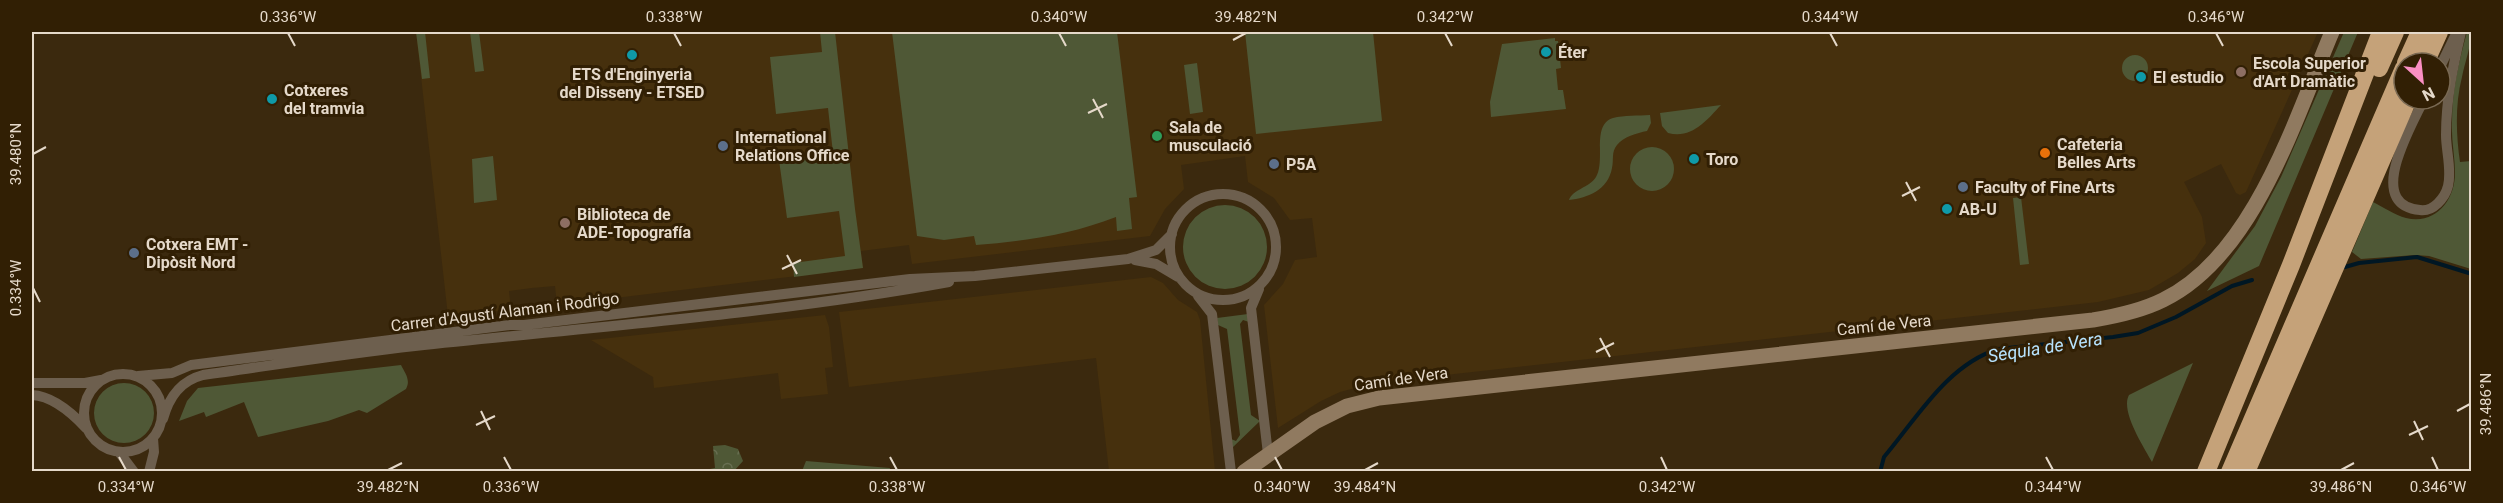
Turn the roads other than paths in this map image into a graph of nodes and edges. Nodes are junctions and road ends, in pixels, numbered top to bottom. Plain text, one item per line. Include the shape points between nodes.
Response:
1 (2332, 32) edge
2 (2381, 32) edge
3 (2395, 32) edge
4 (2420, 32) edge
5 (2439, 32) edge
6 (2459, 32) edge
7 (2411, 51) edge
8 (2430, 51) edge
9 (2449, 51) edge
10 (2452, 68) edge
11 (2392, 96) edge
12 (2403, 111) edge
13 (2418, 111) edge
14 (2447, 111) edge
15 (2266, 149) dead end
16 (2275, 165) junction
17 (1172, 234) junction
18 (1128, 259) junction
19 (2291, 265) junction
20 (975, 276) junction
21 (1183, 281) junction
22 (1262, 283) junction
23 (877, 285) junction
24 (1194, 291) junction
25 (687, 317) junction
26 (138, 376) junction
27 (102, 380) junction
28 (32, 383) edge
29 (32, 395) edge
30 (163, 419) junction
31 (1265, 425) junction
32 (87, 428) junction
33 (1294, 437) junction
34 (153, 438) junction
35 (118, 452) junction
36 (1230, 454) junction
37 (1256, 463) edge
38 (134, 471) edge
39 (149, 471) edge
40 (1231, 471) edge
41 (2206, 471) edge
42 (2230, 471) edge
43 (2246, 471) edge

1 - 16 street, Camí de Vera
2 - 19 highway
3 - 19 highway
4 - 7 highway
5 - 8 highway
6 - 9 street
6 - 10 street
11 - 42 highway
12 - 43 highway
13 - 14 street via 2396,157 2393,183 2403,204 2426,211 2439,203 2448,186
15 - 16 street
16 - 33 street, Camí de Vera via 2256,203 2214,262 2190,284 2133,312 2093,320 1379,398 1347,406
17 - 18 street, Carrer d'Agustí Alaman i Rodrigo via 1156,250
17 - 21 street via 1170,251
17 - 22 street via 1184,211 1204,198 1244,198 1267,216 1276,242 1272,269
18 - 20 street, Carrer d'Agustí Alaman i Rodrigo
18 - 21 street, Carrer d'Agustí Alaman i Rodrigo via 1156,264
19 - 41 highway
20 - 23 street, Carrer d'Agustí Alaman i Rodrigo
20 - 25 street, Carrer d'Agustí Alaman i Rodrigo via 880,294
21 - 24 street
22 - 24 street via 1237,298 1215,299
22 - 31 street via 1251,308
23 - 25 street, Carrer d'Agustí Alaman i Rodrigo via 866,290 737,306
23 - 26 street, Carrer d'Agustí Alaman i Rodrigo via 510,325 191,365 172,373
24 - 36 street via 1212,314
25 - 30 street, Carrer d'Agustí Alaman i Rodrigo via 415,346 203,375 181,385 166,406
26 - 27 street via 119,373
26 - 30 street via 155,389
27 - 28 street
27 - 32 street via 87,396
29 - 32 street via 64,408
30 - 34 street
31 - 33 street via 1278,438
31 - 37 street
32 - 35 street via 99,444
33 - 37 street, Camí de Vera
34 - 35 street via 138,450
34 - 39 street
35 - 38 street
36 - 37 street via 1243,462
36 - 40 street

